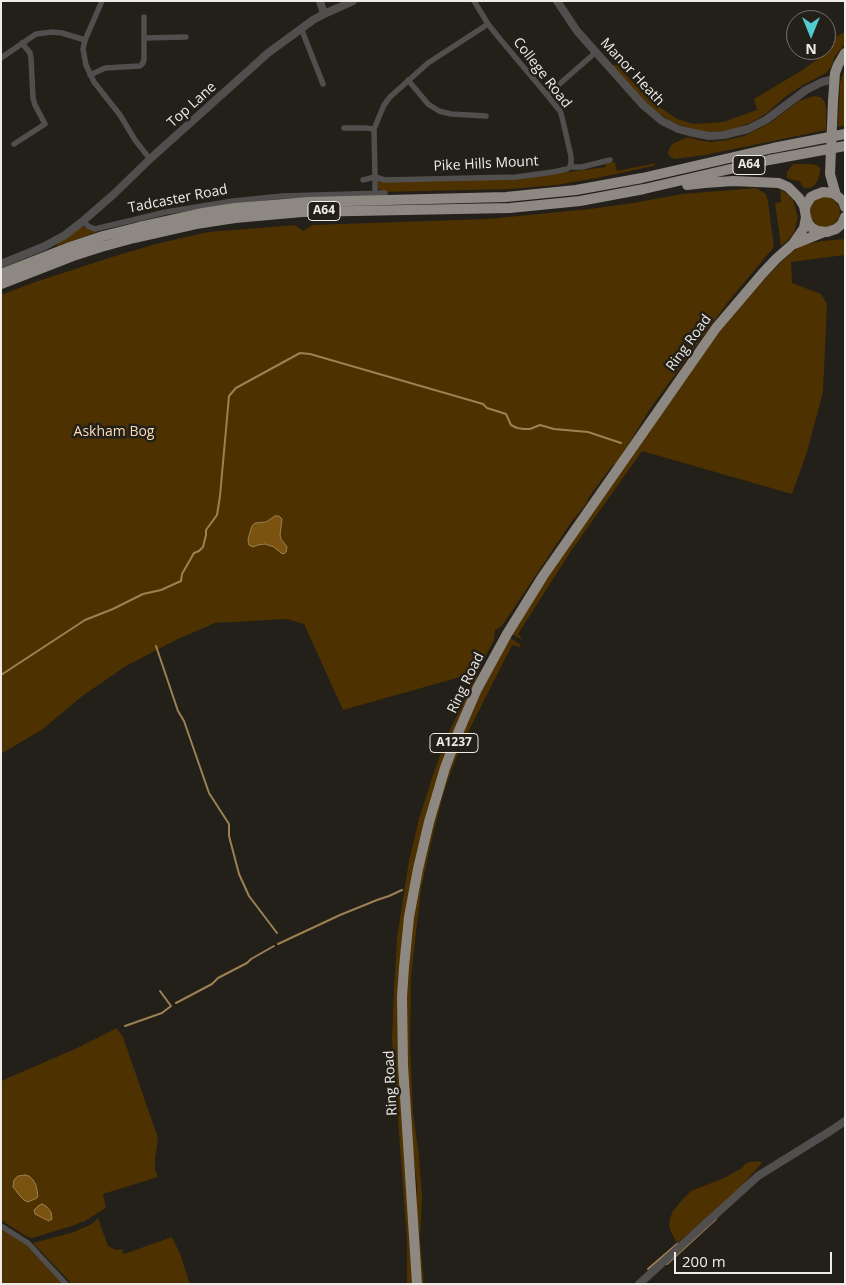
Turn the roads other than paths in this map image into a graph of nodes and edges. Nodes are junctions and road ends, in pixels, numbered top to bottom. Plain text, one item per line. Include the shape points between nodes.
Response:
1 (102, 1) edge
2 (320, 1) edge
3 (352, 1) edge
4 (474, 1) edge
5 (556, 1) edge
6 (324, 14) junction
7 (144, 17) dead end
8 (488, 24) junction
9 (300, 28) junction
10 (186, 37) dead end
11 (144, 38) junction
12 (84, 40) junction
13 (22, 43) junction
14 (596, 52) junction
15 (845, 53) edge
16 (1, 58) edge
17 (90, 75) junction
18 (327, 77) dead end
19 (835, 79) junction
20 (408, 80) junction
21 (814, 86) junction
22 (547, 95) junction
23 (833, 97) junction
24 (486, 116) dead end
25 (344, 128) dead end
26 (374, 129) junction
27 (845, 134) edge
28 (14, 144) dead end
29 (845, 146) edge
30 (150, 159) junction
31 (610, 160) dead end
32 (570, 167) junction
33 (830, 170) junction
34 (375, 179) junction
35 (363, 180) dead end
36 (654, 187) junction
37 (375, 193) junction
38 (385, 193) dead end
39 (819, 193) junction
40 (836, 195) junction
41 (845, 207) edge
42 (805, 214) junction
43 (845, 218) edge
44 (83, 221) junction
45 (828, 232) junction
46 (845, 233) edge
47 (793, 244) junction
48 (1, 264) edge
49 (1, 274) edge
50 (1, 284) edge
51 (845, 1121) edge
52 (1, 1226) edge
53 (66, 1284) edge
54 (417, 1284) edge
55 (639, 1284) edge

1 - 12 street
2 - 6 street
3 - 6 street, Top Lane
4 - 8 street, College Road
5 - 14 street, Manor Heath
6 - 9 street, Top Lane
7 - 11 street
8 - 20 street
8 - 22 street, College Road
9 - 18 street via 322,82
9 - 30 street, Top Lane
10 - 11 street
11 - 17 street via 143,64 105,68
12 - 13 street via 52,32 36,34
12 - 17 street via 84,56
13 - 16 street
13 - 28 street via 30,53 35,105 47,127
14 - 21 street, Manor Heath via 652,114 678,129 700,135 724,135 748,129
14 - 22 street
15 - 19 highway
17 - 30 street
19 - 21 street, Manor Heath
19 - 23 highway
20 - 24 street via 438,111
20 - 26 street via 384,105
21 - 23 street via 827,88
22 - 32 street, College Road via 562,117 571,156
23 - 33 highway
25 - 26 street
26 - 34 street
27 - 49 highway, A64 via 576,190 506,197 300,203 203,213 103,236
29 - 36 highway, A64
30 - 44 street, Top Lane
31 - 32 street, Pike Hills Mount
32 - 34 street, Pike Hills Mount via 516,177
33 - 39 highway, Ring Road
33 - 40 highway
34 - 35 street, Pike Hills Mount
34 - 37 street
36 - 42 highway via 733,181 779,183 796,194
36 - 50 highway, A64 via 580,201 510,208 302,212 235,218 100,247
37 - 38 street, Tadcaster Road
37 - 44 street, Tadcaster Road via 282,196 225,202 95,229
39 - 40 highway
39 - 42 highway, Ring Road via 808,201
40 - 41 highway
42 - 45 highway via 812,228
42 - 47 highway, Ring Road / A1237 via 804,228
43 - 45 highway via 839,227
44 - 48 street via 55,241
45 - 46 street
45 - 47 highway, Ring Road / A1237
47 - 54 highway, Ring Road / A1237 via 757,279 716,328 543,576 506,634 477,689 445,768 418,869 409,917 402,997 403,1065
51 - 55 street via 758,1176
52 - 53 street via 28,1243

